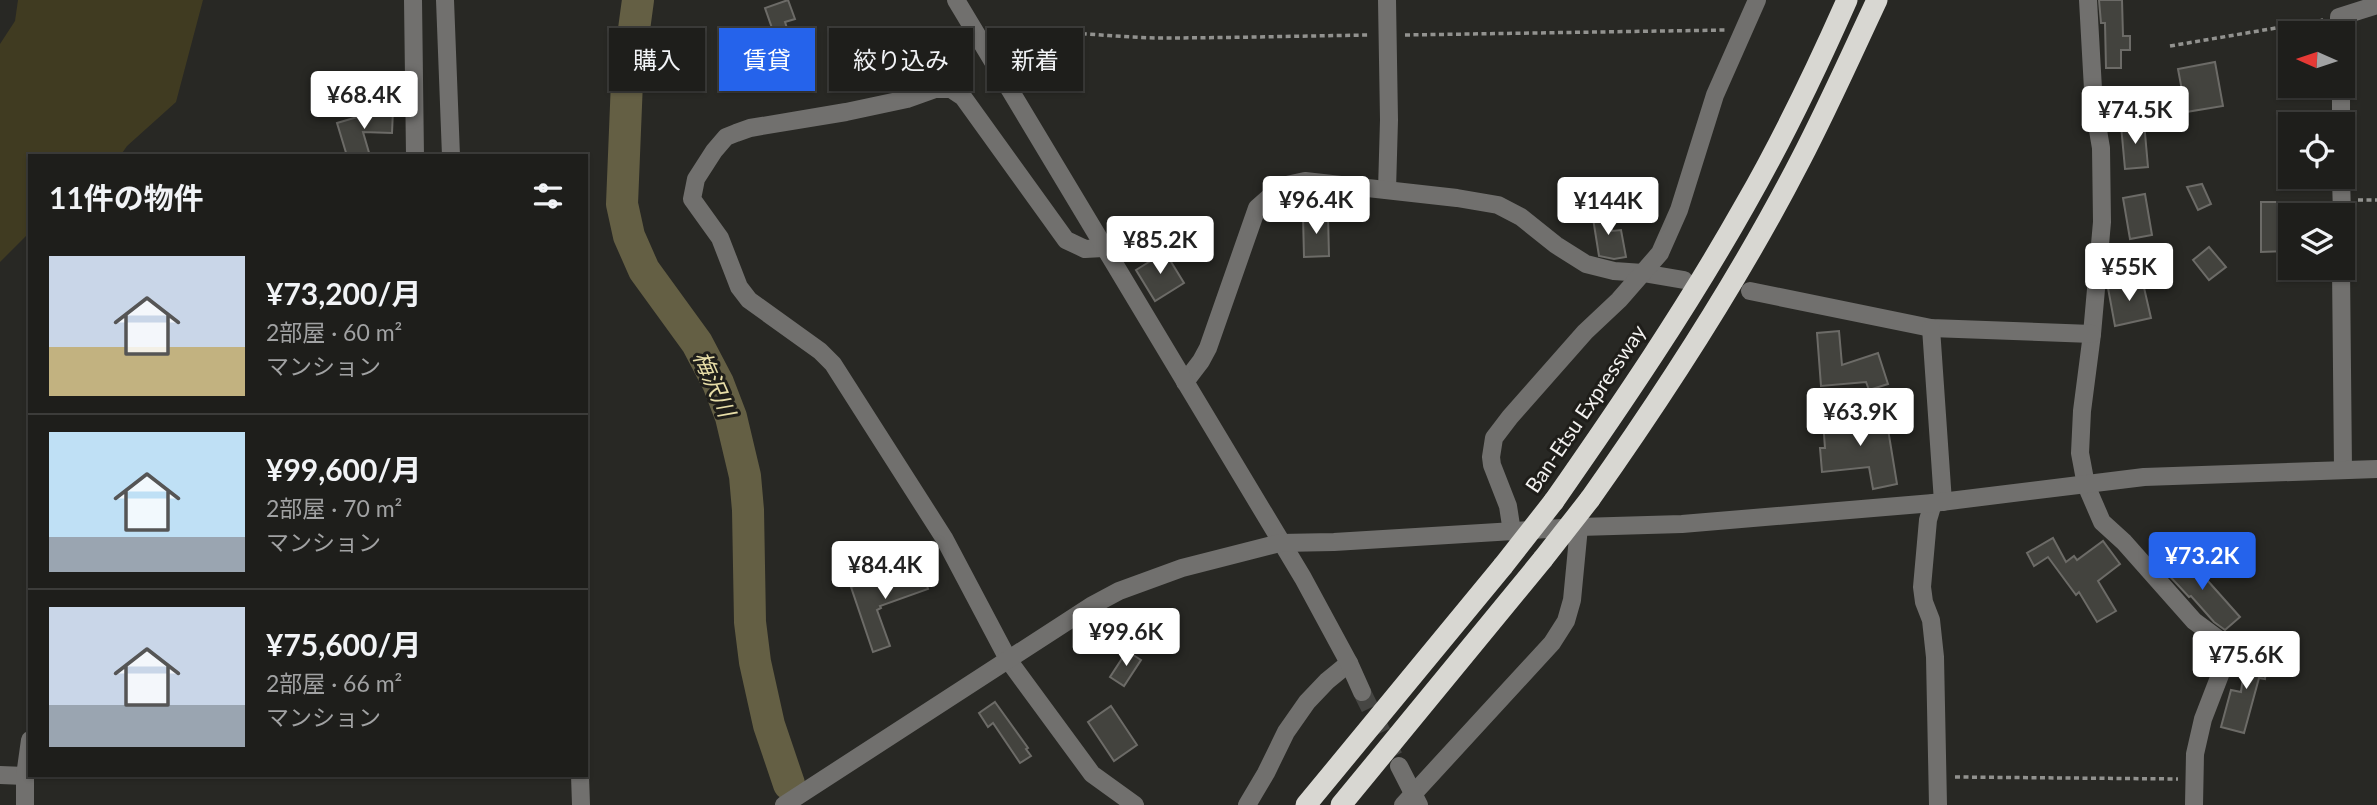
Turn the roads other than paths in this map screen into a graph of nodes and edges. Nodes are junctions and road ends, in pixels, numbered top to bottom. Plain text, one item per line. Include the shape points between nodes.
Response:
1 (413, 0) edge
2 (445, 0) edge
3 (956, 0) edge
4 (1387, 0) edge
5 (1757, 0) edge
6 (1847, 0) edge
7 (1877, 0) edge
8 (2088, 0) edge
9 (2377, 5) edge
10 (2347, 21) edge
11 (415, 154) edge
12 (451, 154) edge
13 (1387, 190) junction
14 (1103, 248) junction
15 (1643, 273) junction
16 (1684, 280) dead end
17 (2342, 280) edge
18 (1750, 290) dead end
19 (1931, 328) junction
20 (2092, 334) junction
21 (1185, 382) junction
22 (2377, 469) edge
23 (2343, 470) junction
24 (2086, 485) junction
25 (1938, 503) junction
26 (1579, 527) junction
27 (1512, 532) junction
28 (1280, 543) junction
29 (1009, 661) junction
30 (1349, 663) junction
31 (1362, 692) tunnel mouth
32 (28, 754) edge
33 (1399, 766) tunnel mouth
34 (0, 775) edge
35 (25, 776) junction
36 (580, 777) edge
37 (1412, 802) edge
38 (25, 805) edge
39 (581, 805) edge
40 (783, 805) edge
41 (1135, 805) edge
42 (1247, 805) edge
43 (1306, 805) edge
44 (1340, 805) edge
45 (1938, 805) edge
46 (2194, 805) edge

1 - 11 street
2 - 12 street
3 - 14 street
4 - 13 street
5 - 15 street via 1715,96 1668,236
6 - 43 highway, Ban-Etsu Expressway, bridge via 1811,81 1745,206 1661,345 1554,501
7 - 44 highway, bridge via 1801,158 1686,359 1590,499
8 - 20 street via 2102,176
9 - 10 street
13 - 15 street via 1498,205 1586,264
13 - 21 street via 1305,181 1282,186 1268,197 1257,208 1202,361
14 - 21 street
14 - 29 street via 1084,249 1066,240 963,97 946,88 726,137 696,178 692,199 720,239 739,288 833,364 944,538
15 - 16 street
15 - 27 street via 1585,332 1494,439 1492,465 1508,506
17 - 23 street
18 - 19 street
19 - 20 street
19 - 25 street
20 - 24 street via 2080,453
21 - 28 street
22 - 23 street
23 - 24 street via 2144,477
24 - 25 street
24 - 46 street via 2102,522 2222,646 2220,675 2197,744
25 - 26 street via 1682,524
25 - 45 street via 1928,520 1922,587 1936,657
26 - 27 street
26 - 37 street via 1566,621 1552,643
27 - 28 street
28 - 29 street via 1182,568 1119,591
28 - 30 street
29 - 40 street
29 - 41 street via 1092,774
30 - 31 street
30 - 42 street via 1307,702
32 - 35 street
33 - 37 street
34 - 35 street
35 - 38 street
36 - 39 street

